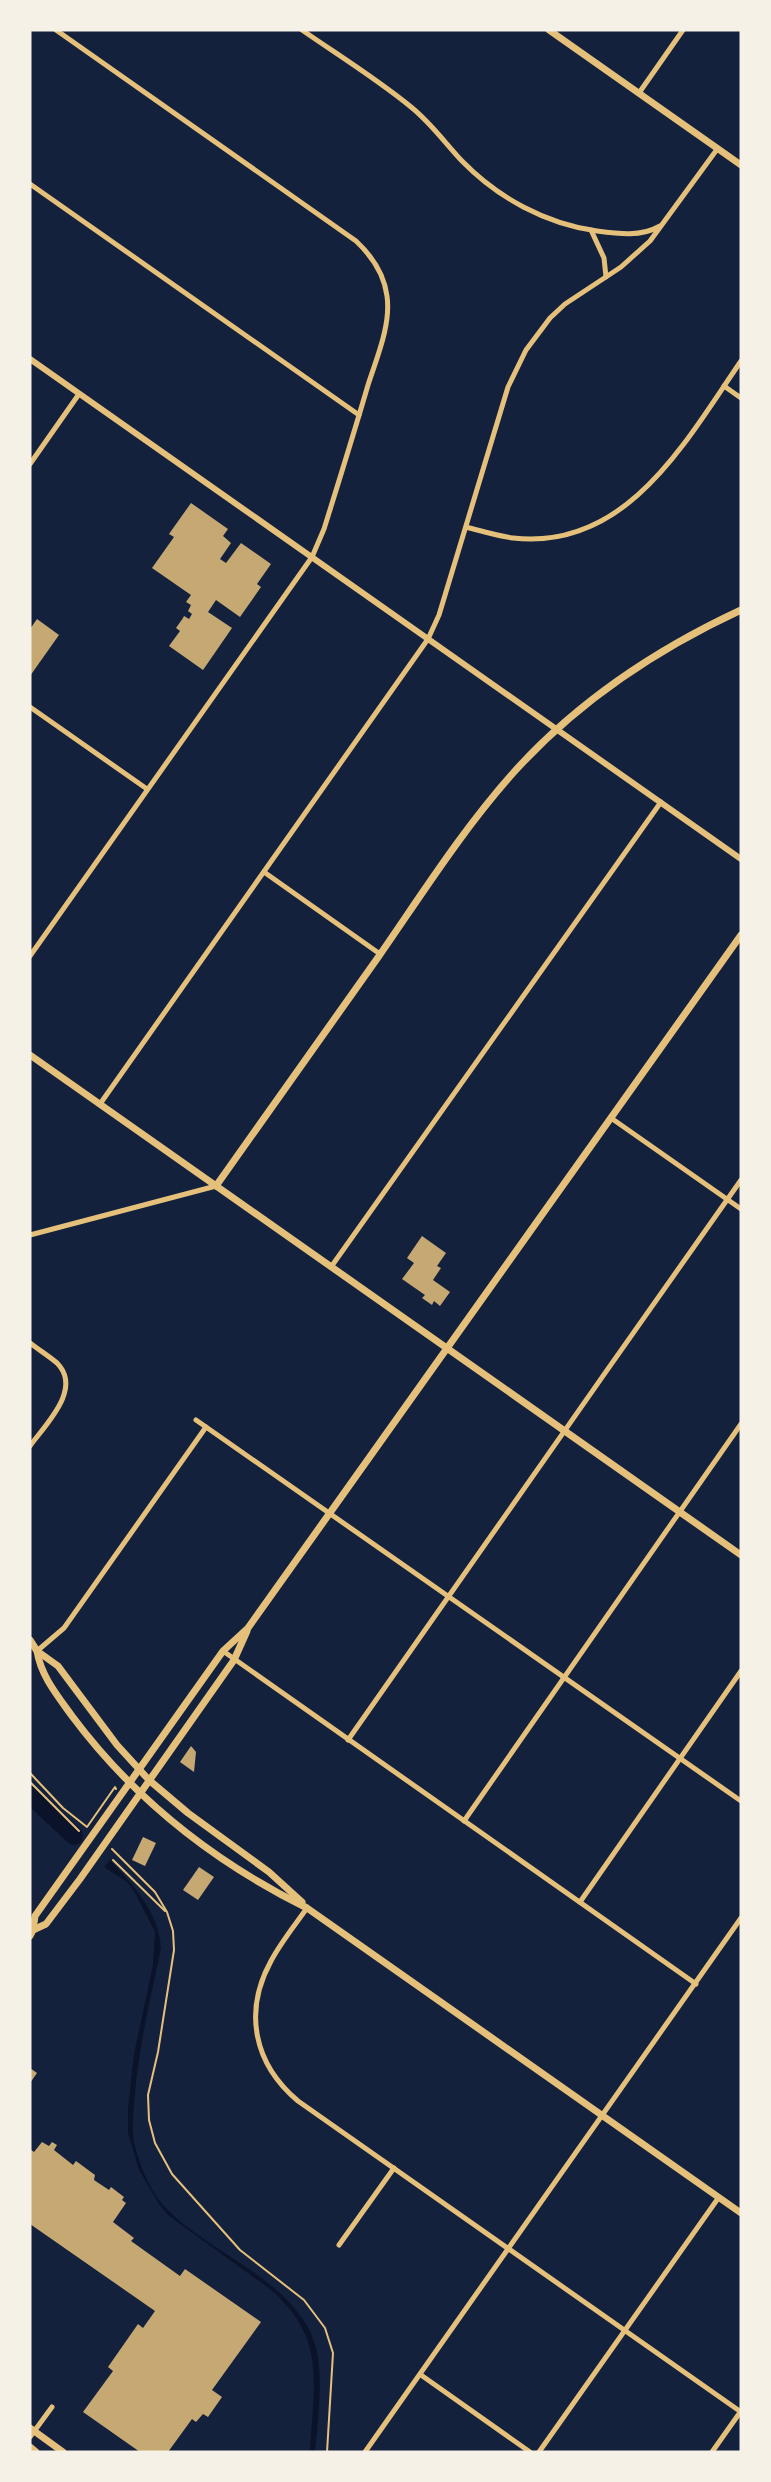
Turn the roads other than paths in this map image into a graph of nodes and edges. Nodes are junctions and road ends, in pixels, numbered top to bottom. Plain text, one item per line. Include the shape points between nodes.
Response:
1 (56, 30) edge
2 (302, 30) edge
3 (549, 30) edge
4 (683, 30) edge
5 (639, 93) junction
6 (718, 148) junction
7 (741, 165) edge
8 (30, 184) edge
9 (668, 219) junction
10 (591, 230) junction
11 (606, 277) junction
12 (30, 359) edge
13 (741, 361) edge
14 (724, 386) junction
15 (79, 394) junction
16 (741, 398) edge
17 (359, 415) junction
18 (30, 464) edge
19 (466, 527) junction
20 (312, 557) junction
21 (741, 610) edge
22 (428, 639) junction
23 (30, 707) edge
24 (557, 729) junction
25 (147, 789) junction
26 (661, 802) junction
27 (741, 859) edge
28 (264, 872) junction
29 (741, 934) edge
30 (380, 954) junction
31 (30, 956) edge
32 (30, 1055) edge
33 (100, 1104) junction
34 (611, 1118) junction
35 (741, 1180) edge
36 (216, 1186) junction
37 (727, 1199) junction
38 (741, 1209) edge
39 (30, 1235) edge
40 (331, 1266) junction
41 (30, 1343) edge
42 (447, 1349) junction
43 (197, 1420) dead end
44 (741, 1424) edge
45 (206, 1427) junction
46 (564, 1430) junction
47 (30, 1446) edge
48 (679, 1511) junction
49 (330, 1514) junction
50 (741, 1555) edge
51 (450, 1596) junction
52 (248, 1628) junction
53 (30, 1640) edge
54 (37, 1651) junction
55 (223, 1651) junction
56 (234, 1660) junction
57 (741, 1671) edge
58 (565, 1677) junction
59 (348, 1740) junction
60 (681, 1759) junction
61 (139, 1770) junction
62 (149, 1780) junction
63 (129, 1784) junction
64 (140, 1794) junction
65 (741, 1801) edge
66 (464, 1821) junction
67 (580, 1902) junction
68 (307, 1908) junction
69 (741, 1919) edge
70 (31, 1931) edge
71 (696, 1984) junction
72 (602, 2116) junction
73 (394, 2168) junction
74 (719, 2197) junction
75 (741, 2213) edge
76 (340, 2245) dead end
77 (509, 2249) junction
78 (625, 2330) junction
79 (421, 2375) junction
80 (52, 2407) dead end
81 (741, 2411) edge
82 (31, 2432) edge
83 (30, 2448) edge
84 (36, 2452) edge
85 (64, 2452) edge
86 (365, 2452) edge
87 (530, 2452) edge
88 (539, 2452) edge
89 (712, 2452) edge

1 - 17 street via 356,241 376,263 387,295 386,323
2 - 10 street via 410,106 499,192 539,215
3 - 5 main road
4 - 5 street
5 - 6 main road
6 - 7 main road
6 - 9 street
8 - 17 street
9 - 10 street via 644,233
9 - 11 street via 635,255
10 - 11 street via 604,258
11 - 19 street via 565,304 526,350 508,387
12 - 15 street
13 - 14 street
14 - 16 street
14 - 19 street via 657,478 603,521 567,534 532,539
15 - 18 street
15 - 20 street
17 - 20 street
19 - 22 street
20 - 22 street
20 - 25 street
21 - 24 main road via 631,670
22 - 24 street
22 - 28 street
23 - 25 street
24 - 26 street
24 - 30 main road via 484,809
25 - 31 street
26 - 27 street
26 - 40 street
28 - 30 street
28 - 33 street
29 - 34 main road
30 - 36 main road
32 - 33 main road
33 - 36 main road
34 - 37 street
34 - 42 main road
35 - 37 street
36 - 39 street
36 - 40 main road
37 - 38 street
37 - 46 street
40 - 42 main road
41 - 47 street via 58,1364 67,1384
42 - 46 main road
42 - 49 main road
43 - 45 street
44 - 48 street
45 - 49 street
45 - 54 street via 64,1628
46 - 48 main road
46 - 51 street
48 - 50 main road
48 - 58 street
49 - 51 street
49 - 52 main road
51 - 58 street
51 - 59 street
52 - 55 main road
52 - 56 main road
53 - 54 main road
54 - 61 main road via 53,1660
54 - 63 main road via 44,1676 85,1734
55 - 56 street
55 - 61 main road
56 - 59 street
56 - 62 main road
57 - 60 street
58 - 60 street
58 - 66 street
59 - 66 street
60 - 65 street
60 - 67 street
61 - 62 main road
61 - 63 main road
62 - 64 main road
62 - 68 main road via 269,1872
63 - 64 main road
63 - 70 main road via 35,1916
64 - 68 main road via 207,1849
64 - 70 main road via 46,1924
66 - 67 street
67 - 71 street
68 - 72 main road
68 - 73 street via 270,1962 258,1991 255,2020 260,2049 287,2091
69 - 71 street
71 - 72 street
72 - 74 main road
72 - 77 street
73 - 76 street
73 - 77 street
74 - 75 main road
74 - 78 street
77 - 78 street
77 - 79 street
78 - 81 street
78 - 88 street
79 - 86 street
79 - 87 street
80 - 82 street
81 - 89 street
82 - 85 main road
83 - 84 main road

